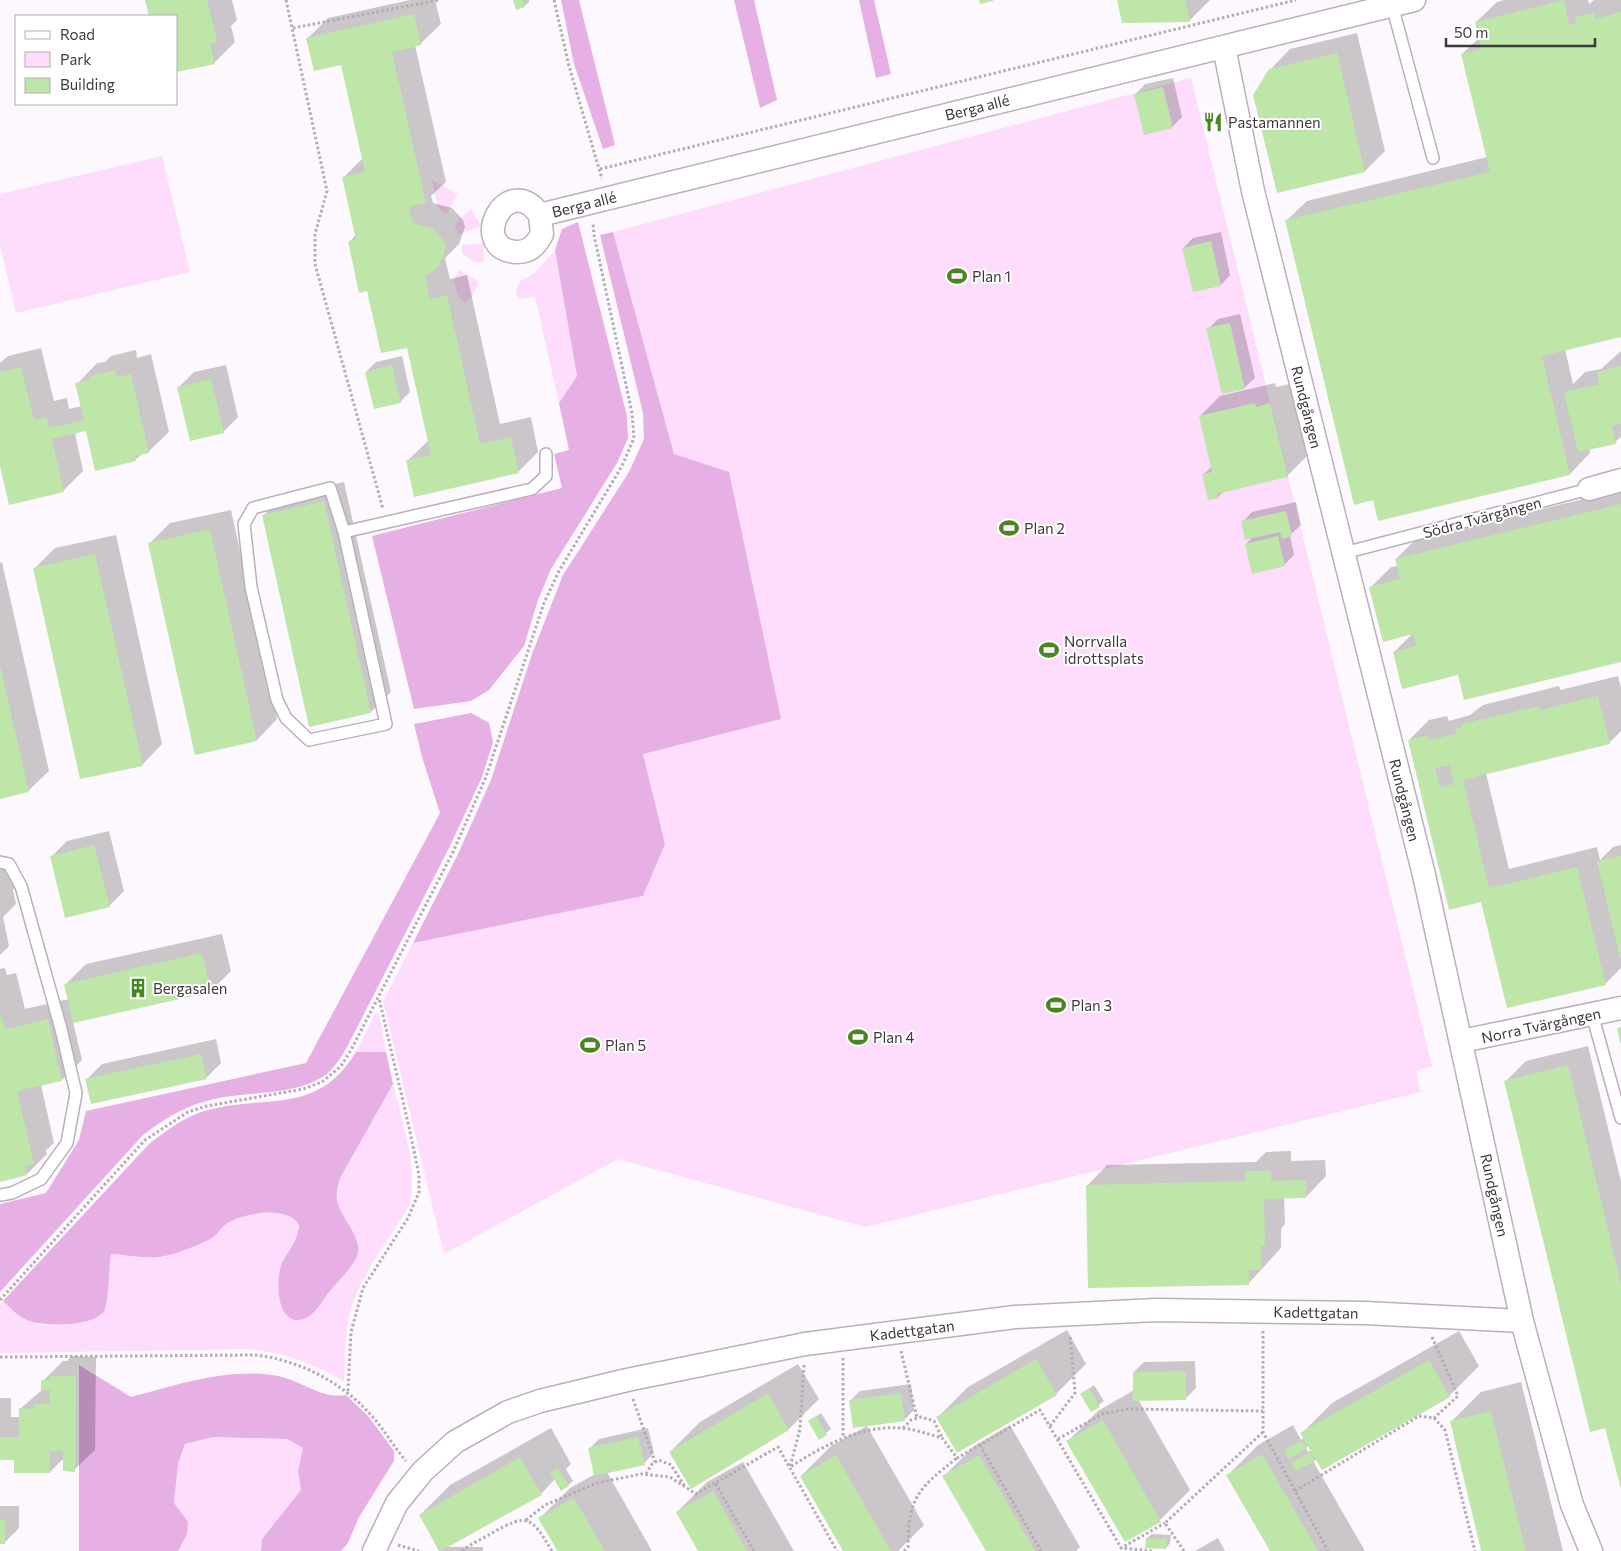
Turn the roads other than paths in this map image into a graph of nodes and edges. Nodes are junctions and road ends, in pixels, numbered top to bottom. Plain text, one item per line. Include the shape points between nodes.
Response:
1 (1414, 0) edge
2 (1392, 5) junction
3 (1224, 47) junction
4 (1433, 158) dead end
5 (540, 214) dead end
6 (546, 454) dead end
7 (1621, 480) edge
8 (1589, 489) joint
9 (344, 532) junction
10 (1344, 553) junction
11 (0, 862) edge
12 (1621, 1008) edge
13 (1592, 1014) junction
14 (1462, 1041) junction
15 (1620, 1114) edge
16 (0, 1194) edge
17 (1522, 1321) junction
18 (374, 1551) edge
19 (1591, 1551) edge

1 - 2 street, Berga allé
2 - 3 street, Berga allé
2 - 4 lane
3 - 5 street, Berga allé
3 - 10 street, Rundgången via 1253,191
6 - 9 lane via 546,476 532,489
7 - 8 street, Södra Tvärgången
8 - 10 lane, Södra Tvärgången
9 - 9 lane via 386,724 309,740 286,718 277,700 251,587 244,524 253,508 330,488
10 - 14 street, Rundgången
11 - 16 lane via 9,864 21,886 76,1094 67,1143 41,1179 12,1193
12 - 13 street, Norra Tvärgången
13 - 14 street, Norra Tvärgången
13 - 15 lane
14 - 17 street, Rundgången
17 - 18 street, Kadettgatan via 1263,1310 1156,1310 1015,1317 806,1344 627,1380 508,1412 456,1442 436,1458 410,1485 394,1509
17 - 19 street, Rundgången via 1572,1505

